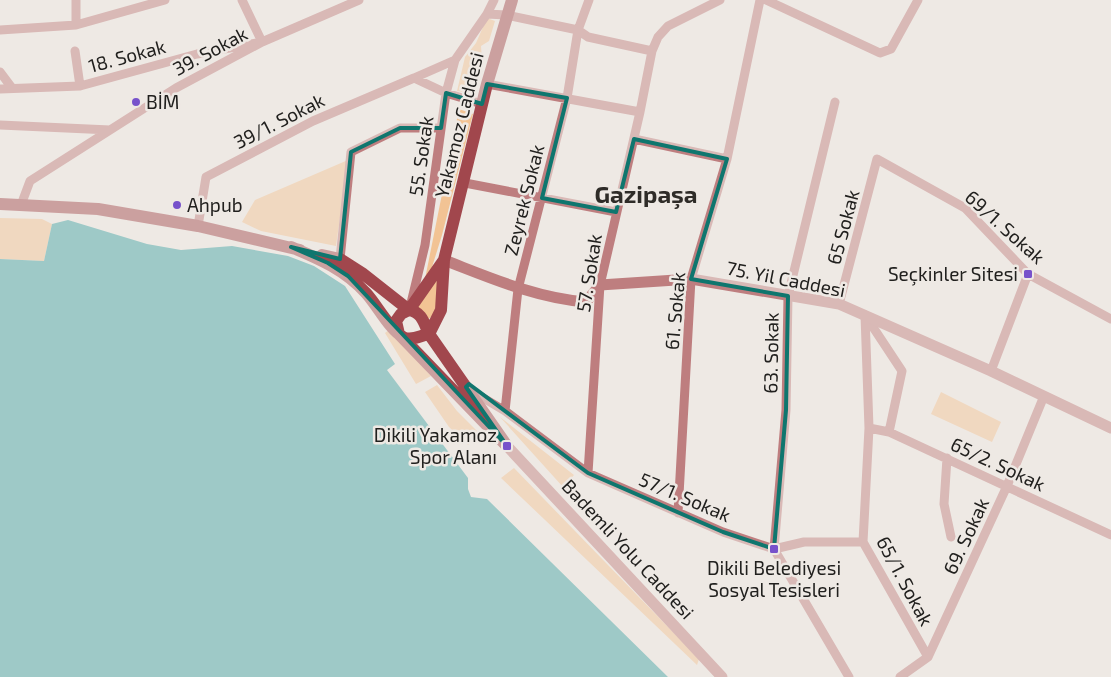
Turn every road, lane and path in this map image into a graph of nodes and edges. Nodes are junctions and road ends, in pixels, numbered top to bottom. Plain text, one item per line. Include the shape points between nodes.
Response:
1 (76, 0) edge
2 (165, 0) edge
3 (242, 0) edge
4 (359, 0) edge
5 (494, 0) edge
6 (512, 0) edge
7 (589, 0) edge
8 (720, 0) edge
9 (760, 0) edge
10 (766, 0) edge
11 (918, 0) edge
12 (487, 14) junction
13 (506, 15) junction
14 (76, 25) junction
15 (0, 30) edge
16 (578, 30) junction
17 (262, 42) junction
18 (75, 51) dead end
19 (652, 51) junction
20 (455, 60) junction
21 (0, 72) edge
22 (414, 78) junction
23 (487, 84) junction
24 (80, 86) junction
25 (0, 88) edge
26 (12, 88) junction
27 (446, 93) junction
28 (567, 98) junction
29 (835, 102) dead end
30 (482, 104) junction
31 (640, 112) junction
32 (0, 125) edge
33 (441, 128) junction
34 (110, 130) junction
35 (634, 139) junction
36 (877, 158) joint
37 (727, 159) junction
38 (464, 182) junction
39 (0, 195) edge
40 (542, 198) junction
41 (0, 204) edge
42 (21, 204) junction
43 (616, 212) junction
44 (198, 226) junction
45 (291, 248) junction
46 (340, 259) junction
47 (444, 260) junction
48 (1028, 274) junction
49 (691, 278) junction
50 (600, 285) junction
51 (518, 289) junction
52 (788, 296) junction
53 (839, 304) junction
54 (409, 310) junction
55 (865, 315) junction
56 (1111, 319) edge
57 (424, 330) junction
58 (399, 334) junction
59 (991, 371) junction
60 (464, 386) junction
61 (1044, 396) junction
62 (505, 411) junction
63 (869, 428) junction
64 (1111, 428) edge
65 (889, 432) junction
66 (507, 446) junction
67 (947, 458) junction
68 (588, 472) junction
69 (1007, 486) junction
70 (678, 513) junction
71 (1111, 535) edge
72 (951, 537) dead end
73 (863, 542) junction
74 (774, 549) junction
75 (928, 657) junction
76 (722, 677) edge
77 (849, 677) edge
78 (900, 677) edge

1 - 14 street
2 - 14 street
3 - 17 street
4 - 17 street, 39. Sokak
5 - 12 street, 55. Sokak
6 - 13 main road, Yakamoz Caddesi
7 - 16 street, Zeyrek Sokak
8 - 19 street, 57. Sokak via 668,26
9 - 37 street, 61. Sokak
10 - 11 street via 880,53 891,49
12 - 13 street
12 - 20 street, 55. Sokak
13 - 16 street
13 - 23 main road, Yakamoz Caddesi
14 - 15 street
16 - 19 street via 588,36
16 - 28 street, Zeyrek Sokak
17 - 24 street, 18. Sokak via 197,54
17 - 34 street, 39. Sokak via 176,88
18 - 24 street
19 - 31 street, 57. Sokak
20 - 22 street, 39/1. Sokak
20 - 27 street, 55. Sokak
21 - 26 street
22 - 27 street
22 - 44 street, 39/1. Sokak via 313,121 206,177
23 - 28 street
23 - 30 main road, Yakamoz Caddesi
24 - 26 street, 18. Sokak
25 - 26 street, 18. Sokak
27 - 30 street
27 - 33 street, 55. Sokak
28 - 31 street
28 - 40 street, Zeyrek Sokak
29 - 52 street, 63. Sokak
30 - 38 main road, Yakamoz Caddesi
31 - 35 street, 57. Sokak
32 - 34 street
33 - 46 street via 400,128 351,152
33 - 54 street, 55. Sokak via 425,245
34 - 42 street, 39. Sokak via 30,182
35 - 37 street
35 - 43 street, 57. Sokak
36 - 48 street, 69/1. Sokak via 965,208
36 - 53 street, 65 Sokak
37 - 49 street, 61. Sokak
38 - 40 street
38 - 47 main road, Yakamoz Caddesi
39 - 42 main road
40 - 43 street
40 - 51 street, Zeyrek Sokak
41 - 42 main road
42 - 44 main road via 98,208
43 - 50 street, 57. Sokak
44 - 45 main road
45 - 46 main road
45 - 58 main road via 328,262 348,276
46 - 54 main road
47 - 51 street
47 - 54 main road
47 - 57 main road via 441,310
48 - 56 street, 69/1. Sokak
48 - 59 street
49 - 50 street, 75. Yil Caddesi
49 - 52 street, 75. Yil Caddesi
49 - 70 street, 61. Sokak
50 - 51 street via 586,302 562,300
50 - 68 street, 57. Sokak
51 - 62 street, Zeyrek Sokak
52 - 53 street, 75. Yil Caddesi
52 - 74 street, 63. Sokak via 786,410
53 - 55 street, 75. Yil Caddesi
54 - 57 main road via 420,314
54 - 58 main road via 396,321
55 - 59 street, 75. Yil Caddesi
55 - 63 street, 65/1. Sokak
55 - 65 street via 902,371
57 - 58 main road via 409,339
57 - 60 main road
58 - 66 main road
59 - 61 street, 75. Yil Caddesi
60 - 62 street, 57/1. Sokak
60 - 66 main road
61 - 64 street, 75. Yil Caddesi
61 - 69 street, 69. Sokak
62 - 68 street, 57/1. Sokak
63 - 65 street, 65/2. Sokak
63 - 73 street, 65/1. Sokak
65 - 67 street, 65/2. Sokak
66 - 76 street, Bademli Yolu Caddesi
67 - 69 street, 65/2. Sokak
67 - 72 street via 944,504
68 - 70 street, 57/1. Sokak
69 - 71 street, 65/2. Sokak
69 - 75 street, 69. Sokak
70 - 74 street, 57/1. Sokak
73 - 74 street via 804,542
73 - 75 street, 65/1. Sokak
74 - 77 street
75 - 78 street, 69. Sokak

